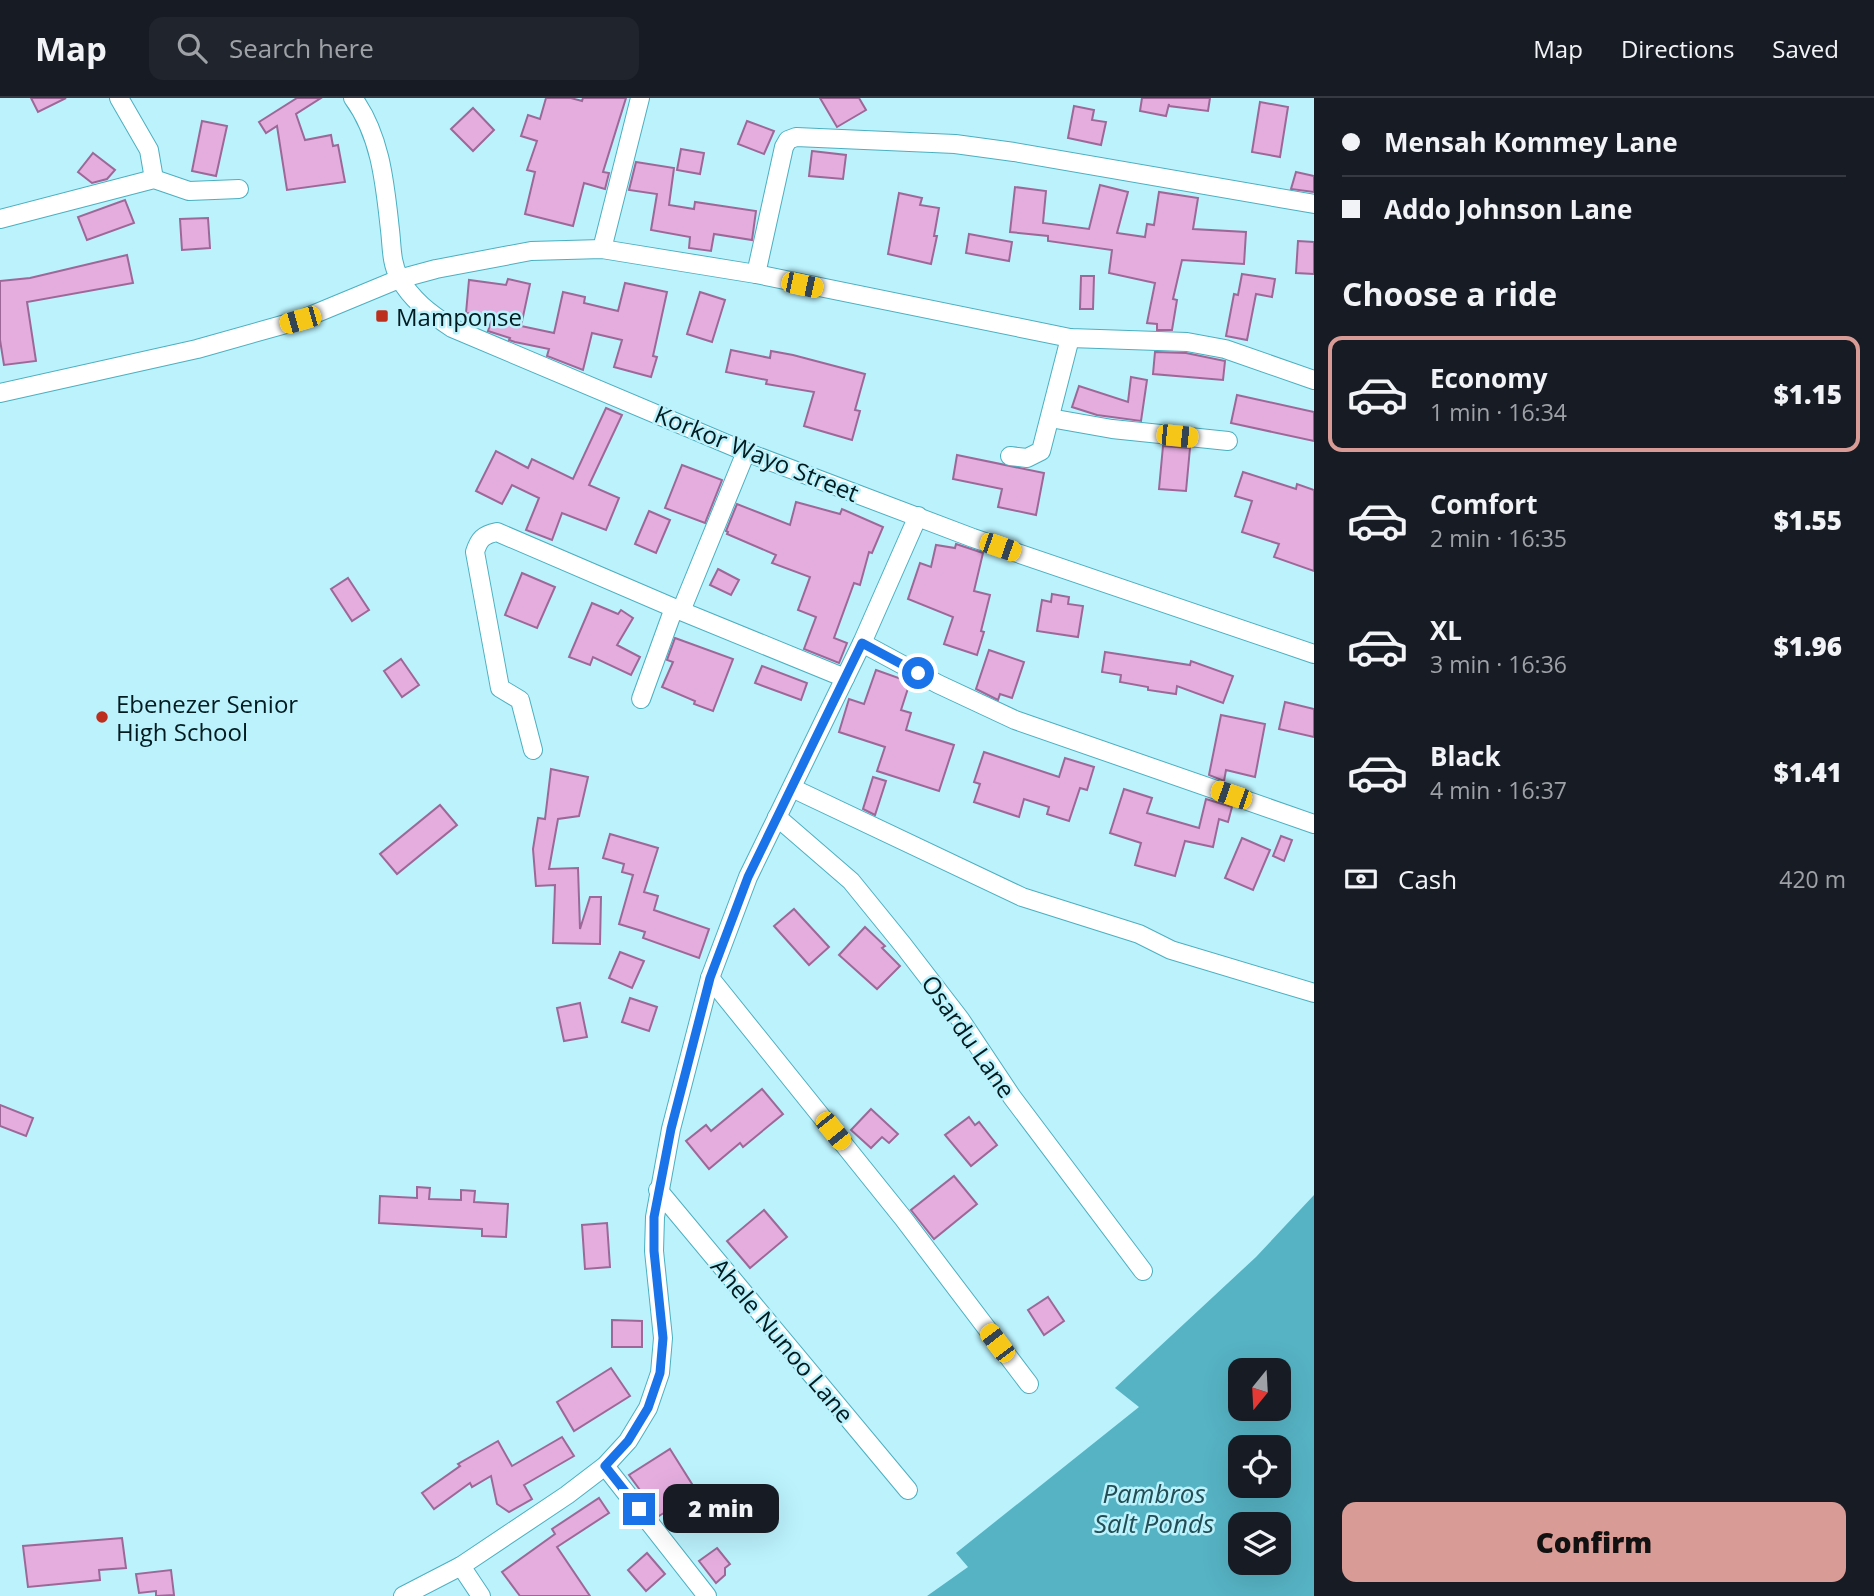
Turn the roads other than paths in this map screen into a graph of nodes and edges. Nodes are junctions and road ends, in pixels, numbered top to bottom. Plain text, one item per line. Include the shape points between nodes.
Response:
1 (119, 98) edge
2 (353, 98) edge
3 (640, 98) edge
4 (154, 179) junction
5 (239, 189) dead end
6 (1314, 204) edge
7 (0, 219) edge
8 (602, 250) junction
9 (756, 274) junction
10 (399, 279) junction
11 (1070, 338) junction
12 (1314, 380) edge
13 (0, 393) edge
14 (1050, 418) junction
15 (1228, 441) dead end
16 (746, 452) junction
17 (1010, 456) dead end
18 (918, 516) junction
19 (678, 610) junction
20 (862, 643) junction
21 (1314, 654) edge
22 (845, 678) junction
23 (641, 699) dead end
24 (533, 750) dead end
25 (792, 788) junction
26 (777, 817) junction
27 (1314, 824) edge
28 (710, 978) junction
29 (1314, 993) edge
30 (659, 1190) junction
31 (1143, 1271) dead end
32 (1028, 1384) dead end
33 (605, 1466) junction
34 (908, 1490) dead end
35 (461, 1566) junction
36 (403, 1596) edge
37 (481, 1596) edge
38 (707, 1596) edge

1 - 4 street via 149,150
2 - 10 street, Korkor Wayo Street via 374,139 384,176
3 - 8 street
4 - 5 street via 189,191
4 - 7 street
6 - 9 street via 954,144 796,136 784,147
8 - 9 street
8 - 10 street via 531,251
9 - 11 street
10 - 13 street via 300,320 197,349
10 - 16 street, Korkor Wayo Street via 412,297 452,328
11 - 12 street via 1187,342 1225,349
11 - 14 street
14 - 15 street
14 - 17 street via 1041,451 1027,458
16 - 18 street, Korkor Wayo Street
16 - 19 street
18 - 20 street
18 - 21 street, Korkor Wayo Street
19 - 22 street
19 - 23 street
19 - 24 street via 497,532 484,535 475,552 500,688 520,700
20 - 22 street
20 - 27 street via 1015,720
22 - 25 street
25 - 26 street
25 - 29 street via 1022,897 1139,934 1171,950
26 - 28 street via 748,877
26 - 31 street, Osardu Lane via 851,881 903,944
28 - 30 street
28 - 32 street via 903,1218
30 - 33 street via 654,1251 663,1338 660,1373 648,1408 628,1441
30 - 34 street, Ahele Nunoo Lane
33 - 35 street
33 - 38 street
35 - 36 street
35 - 37 street

